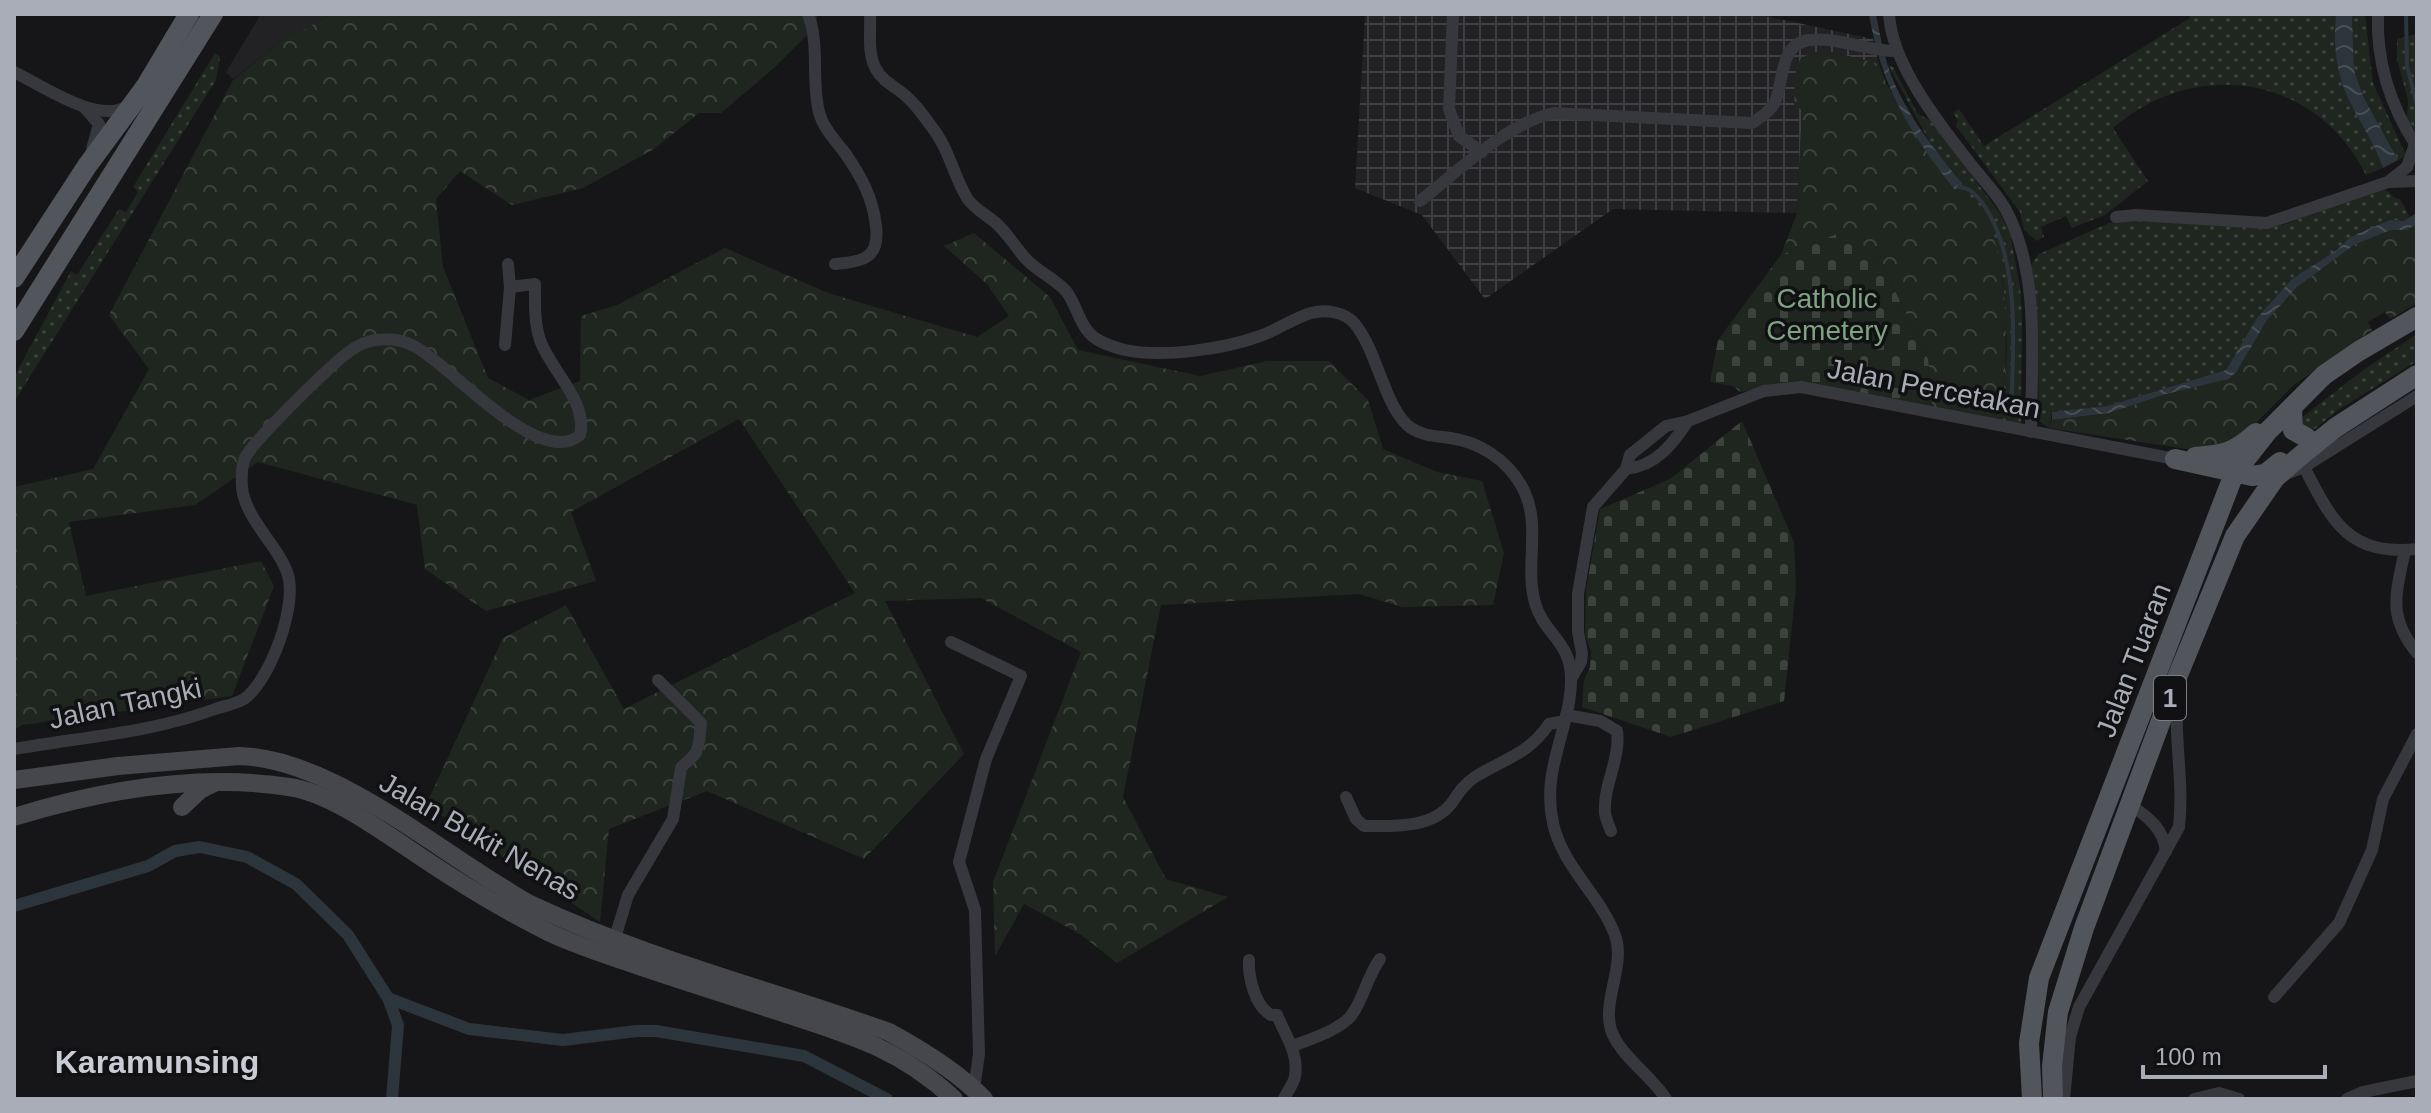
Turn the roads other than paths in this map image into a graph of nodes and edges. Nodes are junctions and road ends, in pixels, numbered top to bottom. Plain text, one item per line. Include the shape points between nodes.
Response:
1 (189, 14) edge
2 (213, 14) edge
3 (808, 14) edge
4 (870, 14) edge
5 (1453, 14) edge
6 (1889, 14) edge
7 (2378, 14) edge
8 (1892, 51) junction
9 (14, 72) edge
10 (130, 105) junction
11 (84, 107) junction
12 (2416, 145) edge
13 (1482, 152) junction
14 (87, 166) junction
15 (2417, 181) edge
16 (2388, 182) junction
17 (1420, 201) dead end
18 (2116, 217) dead end
19 (508, 264) dead end
20 (835, 264) dead end
21 (14, 278) edge
22 (510, 287) junction
23 (2417, 317) edge
24 (14, 331) edge
25 (505, 345) dead end
26 (2324, 375) junction
27 (2415, 387) edge
28 (2292, 409) junction
29 (1688, 421) junction
30 (2031, 432) junction
31 (2307, 438) junction
32 (2175, 459) junction
33 (2211, 467) junction
34 (2304, 467) junction
35 (1626, 469) junction
36 (2234, 474) junction
37 (2275, 478) junction
38 (2222, 502) junction
39 (2411, 550) edge
40 (2199, 621) junction
41 (951, 642) dead end
42 (2417, 653) edge
43 (2178, 675) junction
44 (1571, 679) junction
45 (658, 680) dead end
46 (1565, 718) junction
47 (2417, 734) edge
48 (14, 749) edge
49 (2124, 762) junction
50 (81, 773) junction
51 (14, 780) edge
52 (216, 782) junction
53 (177, 785) junction
54 (1346, 797) dead end
55 (2131, 805) junction
56 (182, 807) dead end
57 (14, 817) edge
58 (1611, 831) dead end
59 (2166, 852) junction
60 (614, 941) junction
61 (1380, 959) dead end
62 (1249, 960) dead end
63 (2274, 997) dead end
64 (2058, 1012) junction
65 (2029, 1043) junction
66 (1293, 1046) junction
67 (2417, 1081) edge
68 (979, 1094) edge
69 (954, 1099) edge
70 (1284, 1099) edge
71 (1666, 1099) edge
72 (2032, 1099) edge
73 (2053, 1099) edge
74 (2064, 1099) edge
75 (2194, 1099) edge
76 (2239, 1099) edge
77 (2347, 1099) edge

1 - 10 main road
2 - 24 main road
3 - 20 street via 819,111 873,202 878,242 859,262
4 - 44 street via 878,74 907,96 940,137 973,206 1064,289 1093,337 1125,350 1177,352 1231,346 1310,313 1333,311 1353,320 1403,422 1417,432 1455,439 1497,457 1523,488 1534,528 1536,606 1563,644
5 - 13 street via 1449,109 1459,136
6 - 8 street
7 - 12 street via 2387,90
8 - 13 street via 1825,41 1799,43 1785,62 1775,102 1752,123 1554,113 1534,117
8 - 30 street via 2014,228 2031,302
9 - 11 street
10 - 11 street via 113,113
10 - 14 main road
11 - 14 street via 99,124
12 - 16 street via 2407,167
13 - 17 street
14 - 21 main road
15 - 16 street
16 - 18 street via 2267,223
19 - 22 street
22 - 25 street
22 - 48 street, Jalan Tangki via 535,284 541,341 581,415 580,435 562,443 543,439 491,410 414,346 376,340 355,347 243,460 242,491 251,516 287,572 290,590 284,632 245,698 186,720
23 - 26 main road, Jalan Tuaran / 1
26 - 28 main road, Jalan Tuaran / 1
26 - 32 main road via 2240,447 2222,456
27 - 31 main road via 2381,388
27 - 34 street
27 - 37 main road, Jalan Tuaran / 1 via 2391,391 2321,438
28 - 31 main road via 2293,430
28 - 36 main road, Jalan Tuaran / 1
29 - 30 street, Jalan Percetakan via 1764,391 1801,387
29 - 35 street via 1671,446 1644,467
29 - 35 street, Jalan Percetakan via 1666,426 1630,455
30 - 32 street, Jalan Percetakan
31 - 36 main road via 2265,474
32 - 33 main road
33 - 36 main road
33 - 38 main road via 2222,482
34 - 37 street
34 - 39 street via 2323,504 2357,542
35 - 44 street, Jalan Percetakan via 1593,507 1578,594 1581,662
36 - 38 main road, Jalan Tuaran / 1
37 - 40 main road, Jalan Tuaran / 1 via 2235,536
38 - 49 main road, Jalan Tuaran / 1
39 - 42 street via 2396,603 2397,623
40 - 43 main road, Jalan Tuaran / 1
40 - 49 main road via 2187,624 2138,751
41 - 68 street via 1021,676 986,759 959,862 975,910
43 - 55 main road, Jalan Tuaran / 1
43 - 59 street via 2175,719 2182,806 2179,827
44 - 46 street, Jalan Percetakan
45 - 60 street via 701,723 700,731 696,753 681,768 673,819 628,895
46 - 54 street via 1549,724 1536,742 1512,759 1473,778 1435,816 1407,826 1364,826
46 - 58 street via 1600,721 1617,731 1619,746 1605,812
46 - 71 street, Jalan Percetakan via 1551,771 1553,825 1573,870 1617,941 1610,1028 1619,1046
47 - 63 street via 2383,799 2372,850 2339,923
49 - 65 main road, Jalan Tuaran / 1 via 2039,978
50 - 51 main road, Jalan Bukit Nenas
50 - 53 main road via 166,771
50 - 60 main road, Jalan Bukit Nenas via 239,756 301,768 362,799 530,905
52 - 53 main road, Jalan Bukit Nenas
52 - 56 main road
52 - 69 main road, Jalan Bukit Nenas via 312,792 550,933 874,1044 934,1080
53 - 57 main road, Jalan Bukit Nenas via 116,791
55 - 59 street via 2160,830
55 - 64 main road, Jalan Tuaran / 1
59 - 74 street via 2079,1007 2070,1037
60 - 68 main road, Jalan Bukit Nenas via 889,1032
61 - 66 street via 1350,1017
62 - 66 street via 1248,977 1263,1009 1277,1015
64 - 65 main road
64 - 73 main road, Jalan Tuaran / 1
65 - 72 main road, Jalan Tuaran / 1
66 - 70 street via 1295,1075
67 - 77 street
75 - 76 street via 2219,1093

